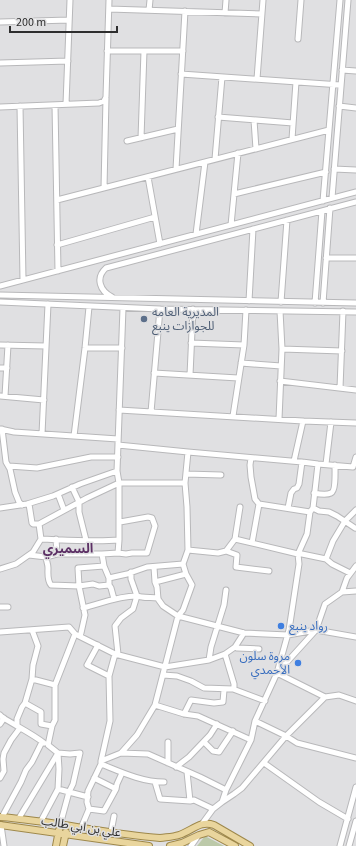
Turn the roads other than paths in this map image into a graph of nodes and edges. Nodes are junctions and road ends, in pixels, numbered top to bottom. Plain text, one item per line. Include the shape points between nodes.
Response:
1 (70, 0) edge
2 (109, 0) edge
3 (150, 0) edge
4 (226, 0) edge
5 (263, 0) edge
6 (302, 0) edge
7 (340, 0) edge
8 (348, 0) edge
9 (109, 9) junction
10 (149, 10) junction
11 (185, 11) junction
12 (225, 13) junction
13 (262, 14) junction
14 (69, 20) junction
15 (0, 22) edge
16 (298, 39) dead end
17 (107, 51) junction
18 (144, 51) junction
19 (183, 51) junction
20 (68, 61) junction
21 (0, 63) edge
22 (342, 70) junction
23 (356, 71) edge
24 (181, 74) junction
25 (222, 76) junction
26 (257, 79) junction
27 (296, 82) junction
28 (333, 85) junction
29 (341, 85) junction
30 (106, 97) junction
31 (66, 104) junction
32 (55, 105) junction
33 (20, 106) junction
34 (339, 106) junction
35 (0, 107) edge
36 (356, 108) edge
37 (218, 118) junction
38 (254, 120) junction
39 (293, 123) junction
40 (178, 129) junction
41 (329, 130) junction
42 (141, 138) junction
43 (292, 139) junction
44 (127, 141) dead end
45 (256, 149) junction
46 (238, 153) junction
47 (215, 159) junction
48 (205, 162) junction
49 (176, 169) junction
50 (334, 169) junction
51 (356, 170) edge
52 (326, 172) junction
53 (148, 176) junction
54 (104, 188) junction
55 (356, 192) edge
56 (234, 194) junction
57 (332, 198) junction
58 (57, 200) junction
59 (323, 201) junction
60 (356, 202) edge
61 (330, 208) junction
62 (322, 211) junction
63 (155, 217) junction
64 (286, 220) junction
65 (231, 225) junction
66 (253, 228) junction
67 (196, 234) junction
68 (160, 244) junction
69 (58, 245) junction
70 (326, 258) junction
71 (356, 258) edge
72 (58, 271) junction
73 (23, 280) junction
74 (0, 286) edge
75 (0, 295) edge
76 (113, 298) junction
77 (249, 301) junction
78 (0, 302) edge
79 (282, 302) junction
80 (315, 303) junction
81 (323, 303) junction
82 (356, 303) edge
83 (48, 304) junction
84 (89, 307) junction
85 (123, 308) junction
86 (160, 309) junction
87 (193, 309) junction
88 (246, 310) junction
89 (280, 310) junction
90 (343, 312) junction
91 (356, 312) edge
92 (191, 343) junction
93 (0, 345) edge
94 (8, 345) junction
95 (244, 345) junction
96 (46, 346) junction
97 (86, 348) junction
98 (122, 348) junction
99 (282, 349) junction
100 (342, 351) junction
101 (241, 363) junction
102 (281, 366) junction
103 (0, 368) edge
104 (7, 368) junction
105 (154, 374) junction
106 (190, 375) junction
107 (238, 378) junction
108 (280, 381) junction
109 (340, 388) junction
110 (356, 390) edge
111 (2, 396) edge
112 (44, 400) junction
113 (120, 410) junction
114 (151, 412) junction
115 (233, 416) junction
116 (279, 419) junction
117 (303, 421) junction
118 (331, 422) junction
119 (356, 423) edge
120 (1, 429) edge
121 (42, 434) junction
122 (74, 436) junction
123 (118, 439) junction
124 (118, 445) junction
125 (188, 452) junction
126 (118, 457) junction
127 (356, 457) edge
128 (251, 458) junction
129 (294, 461) junction
130 (302, 462) junction
131 (318, 464) junction
132 (326, 464) junction
133 (335, 465) junction
134 (9, 466) junction
135 (117, 471) junction
136 (186, 474) junction
137 (221, 475) dead end
138 (119, 483) junction
139 (185, 483) junction
140 (72, 487) junction
141 (314, 493) junction
142 (58, 494) junction
143 (79, 502) junction
144 (29, 504) junction
145 (259, 504) junction
146 (22, 505) junction
147 (240, 507) dead end
148 (0, 508) edge
149 (288, 508) junction
150 (64, 510) junction
151 (311, 510) junction
152 (356, 510) edge
153 (345, 521) junction
154 (120, 522) junction
155 (39, 524) junction
156 (354, 528) dead end
157 (41, 539) junction
158 (235, 539) junction
159 (56, 540) junction
160 (86, 540) junction
161 (119, 540) junction
162 (252, 544) junction
163 (188, 550) junction
164 (226, 551) junction
165 (118, 553) junction
166 (57, 554) junction
167 (102, 554) junction
168 (298, 554) junction
169 (30, 555) junction
170 (46, 557) junction
171 (326, 559) junction
172 (184, 564) junction
173 (104, 566) junction
174 (356, 566) edge
175 (154, 567) junction
176 (0, 569) edge
177 (269, 571) dead end
178 (131, 572) junction
179 (186, 574) junction
180 (350, 574) junction
181 (109, 578) junction
182 (155, 582) junction
183 (109, 585) junction
184 (79, 586) junction
185 (226, 590) dead end
186 (342, 592) junction
187 (356, 592) edge
188 (137, 596) junction
189 (158, 598) junction
190 (114, 599) junction
191 (0, 607) edge
192 (8, 607) dead end
193 (83, 608) junction
194 (178, 616) junction
195 (218, 626) junction
196 (32, 630) junction
197 (316, 630) junction
198 (0, 632) edge
199 (244, 633) junction
200 (77, 635) junction
201 (288, 635) junction
202 (356, 637) edge
203 (98, 645) junction
204 (235, 647) junction
205 (259, 649) dead end
206 (116, 654) junction
207 (225, 654) junction
208 (209, 660) junction
209 (165, 667) junction
210 (278, 673) junction
211 (163, 674) junction
212 (109, 676) junction
213 (32, 680) junction
214 (55, 685) junction
215 (234, 689) junction
216 (224, 690) dead end
217 (325, 697) junction
218 (265, 701) junction
219 (356, 701) edge
220 (25, 703) junction
221 (155, 704) junction
222 (184, 714) junction
223 (2, 717) edge
224 (255, 721) junction
225 (0, 724) edge
226 (217, 724) junction
227 (52, 726) junction
228 (18, 727) junction
229 (233, 731) junction
230 (286, 736) junction
231 (251, 740) junction
232 (42, 742) junction
233 (168, 742) dead end
234 (204, 742) junction
235 (48, 745) junction
236 (58, 753) junction
237 (121, 753) junction
238 (356, 758) edge
239 (2, 759) edge
240 (264, 762) junction
241 (101, 763) junction
242 (168, 763) junction
243 (176, 767) junction
244 (187, 772) junction
245 (122, 773) junction
246 (0, 778) edge
247 (94, 778) junction
248 (156, 782) junction
249 (164, 782) dead end
250 (356, 786) edge
251 (58, 789) junction
252 (116, 789) junction
253 (226, 790) junction
254 (70, 792) junction
255 (88, 797) junction
256 (190, 801) junction
257 (222, 802) junction
258 (89, 809) junction
259 (213, 809) junction
260 (114, 816) dead end
261 (1, 817) edge
262 (19, 818) junction
263 (348, 819) junction
264 (41, 821) junction
265 (356, 821) edge
266 (202, 824) junction
267 (1, 825) edge
268 (60, 825) junction
269 (66, 826) junction
270 (81, 828) junction
271 (111, 832) junction
272 (58, 833) junction
273 (65, 834) junction
274 (199, 835) junction
275 (4, 846) edge
276 (56, 846) edge
277 (63, 846) edge
278 (150, 846) edge
279 (170, 846) edge
280 (191, 846) edge
281 (234, 846) edge
282 (250, 846) edge
283 (340, 846) edge
284 (349, 846) edge

1 - 14 street
2 - 9 street
3 - 10 street
4 - 12 street
5 - 13 street
6 - 16 street
7 - 28 street
8 - 22 street
9 - 10 street
9 - 17 street
10 - 11 street
11 - 12 street
11 - 19 street
12 - 13 street
13 - 26 street
14 - 15 street
14 - 20 street
17 - 18 street
17 - 30 street
18 - 19 street
18 - 42 street
19 - 24 street
20 - 21 street
20 - 31 street
22 - 23 street
22 - 29 street
24 - 25 street
24 - 40 street
25 - 26 street
25 - 37 street
26 - 27 street
27 - 28 street
27 - 39 street
28 - 29 street
28 - 41 street
29 - 34 street
30 - 31 street via 99,103
30 - 54 street
31 - 32 street
32 - 33 street
32 - 58 street
33 - 35 street
33 - 73 street
34 - 36 street
34 - 50 street
37 - 38 street
37 - 47 street
38 - 39 street
38 - 45 street
39 - 43 street
40 - 42 street
40 - 49 street
41 - 43 street
41 - 52 street
42 - 44 street
43 - 45 street
45 - 46 street
46 - 47 street
46 - 56 street
47 - 48 street
48 - 49 street
48 - 67 street
49 - 53 street
50 - 51 street
50 - 57 street
52 - 56 street
52 - 59 street
53 - 54 street
53 - 63 street
54 - 58 street
55 - 57 street
56 - 65 street
57 - 59 street
58 - 69 street
59 - 65 street
60 - 61 street
61 - 62 street
61 - 70 street
62 - 64 street
62 - 80 street
63 - 68 street
63 - 69 street
64 - 66 street
64 - 79 street
65 - 67 street
66 - 76 street via 106,268 100,275 101,287
66 - 77 street
67 - 68 street
68 - 72 street
69 - 72 street
70 - 71 street
70 - 81 street
72 - 73 street
73 - 74 street
75 - 76 street
76 - 77 street
77 - 79 street
78 - 83 street
79 - 80 street
80 - 81 street
81 - 82 street
83 - 84 street
83 - 96 street
84 - 85 street
84 - 97 street
85 - 86 street
85 - 98 street
86 - 87 street
86 - 105 street
87 - 88 street
87 - 92 street
88 - 89 street
88 - 95 street
89 - 90 street
89 - 99 street
90 - 91 street
90 - 100 street
92 - 95 street
92 - 106 street
93 - 94 street
94 - 96 street
94 - 104 street
95 - 101 street
96 - 112 street
97 - 98 street
97 - 122 street
98 - 113 street
99 - 100 street
99 - 102 street
100 - 109 street
101 - 102 street
101 - 107 street
102 - 108 street
103 - 104 street
104 - 111 street
105 - 106 street
105 - 114 street
106 - 107 street
107 - 115 street
108 - 109 street
108 - 116 street
109 - 110 street
111 - 112 street
112 - 121 street
113 - 114 street
113 - 123 street
114 - 115 street
115 - 116 street
116 - 117 street
117 - 118 street
117 - 129 street
118 - 119 street
118 - 132 street
120 - 121 street
120 - 134 street via 6,462
121 - 122 street
122 - 123 street
123 - 124 street
124 - 125 street
124 - 126 street
125 - 128 street
125 - 136 street
126 - 134 street via 91,457 37,468
126 - 135 street
127 - 133 street via 352,467
128 - 129 street
128 - 145 street via 251,477 255,499
129 - 130 street
130 - 131 street
130 - 149 street via 299,484 292,493
131 - 132 street
131 - 141 street
132 - 133 street
133 - 141 street via 332,493
134 - 146 street via 15,492
135 - 138 street
135 - 140 street
136 - 137 street
136 - 139 street
138 - 139 street
138 - 143 street
138 - 154 street
139 - 163 street
140 - 142 street
140 - 143 street
141 - 151 street
142 - 144 street
142 - 150 street
143 - 150 street
143 - 160 street
144 - 146 street
144 - 155 street via 32,523
145 - 149 street
145 - 162 street
146 - 148 street
147 - 158 street
149 - 151 street
150 - 155 street
151 - 153 street via 329,512
151 - 168 street via 307,534
152 - 153 street
153 - 156 street
153 - 171 street via 332,541
154 - 161 street
154 - 165 street via 148,517 152,518 155,526 147,553
155 - 157 street
157 - 159 street
157 - 169 street
158 - 162 street
158 - 164 street
159 - 160 street
159 - 166 street
160 - 161 street
161 - 165 street
162 - 168 street
163 - 164 street via 218,553
163 - 172 street
164 - 177 street via 237,555 236,567
165 - 167 street
166 - 167 street
166 - 170 street
167 - 173 street
168 - 171 street
168 - 201 street via 299,564
169 - 170 street
169 - 176 street via 16,564
170 - 184 street via 51,585
171 - 180 street
172 - 175 street
172 - 179 street
173 - 181 street
173 - 184 street via 78,568
174 - 180 street
175 - 178 street
175 - 182 street
178 - 181 street
178 - 188 street
179 - 182 street
179 - 194 street via 192,585 183,610
180 - 186 street
181 - 183 street
182 - 189 street
183 - 184 street
183 - 190 street
184 - 193 street
185 - 195 street
186 - 187 street
186 - 197 street via 325,604
188 - 189 street
188 - 190 street
188 - 206 street via 133,609 115,626
189 - 194 street via 163,606
190 - 193 street
191 - 192 street
193 - 200 street via 85,615 81,633
194 - 195 street
194 - 209 street
195 - 199 street
195 - 208 street
196 - 198 street
196 - 200 street via 69,627
196 - 213 street via 38,646
197 - 201 street
197 - 202 street
197 - 210 street
199 - 201 street
199 - 204 street
200 - 203 street
200 - 214 street
201 - 210 street
203 - 206 street
203 - 212 street via 87,665
204 - 205 street
204 - 207 street
206 - 209 street
206 - 212 street
207 - 208 street
207 - 215 street
208 - 209 street
209 - 211 street
210 - 217 street
210 - 218 street
211 - 215 street via 177,676 204,688
211 - 221 street
212 - 241 street via 110,721
213 - 214 street
213 - 220 street
214 - 227 street via 55,720
215 - 218 street
216 - 222 street via 223,702 191,700
217 - 219 street via 340,695
217 - 230 street
218 - 224 street
220 - 227 street via 41,712 41,724
220 - 228 street via 17,719
221 - 222 street
221 - 237 street via 137,735
222 - 226 street via 198,716
223 - 225 street
223 - 228 street
224 - 230 street
224 - 231 street
226 - 229 street
226 - 234 street
227 - 235 street
228 - 232 street
228 - 239 street
229 - 231 street
229 - 234 street via 219,752 213,751
230 - 238 street via 297,743
230 - 240 street
231 - 253 street
232 - 235 street
232 - 261 street
233 - 242 street
234 - 243 street
235 - 236 street
236 - 251 street
236 - 254 street via 80,753
236 - 262 street
237 - 241 street
237 - 242 street via 148,754
239 - 246 street via 4,770
240 - 257 street via 242,788
240 - 263 street via 319,802
241 - 245 street
241 - 247 street
242 - 243 street
243 - 244 street
244 - 253 street
244 - 256 street
245 - 248 street
245 - 252 street
247 - 252 street
247 - 255 street
248 - 249 street
248 - 256 street via 160,799
250 - 263 street
251 - 254 street
251 - 264 street
252 - 258 street via 104,811
253 - 257 street
254 - 255 street
254 - 268 street
255 - 258 street
256 - 259 street via 194,800
257 - 259 street
258 - 270 street
259 - 266 street
260 - 271 street
261 - 262 main road, علي بن ابي طالب
262 - 264 main road, علي بن ابي طالب
263 - 283 street
264 - 268 main road, علي بن ابي طالب
265 - 284 street
266 - 271 main road, علي بن ابي طالب via 180,835 160,838
266 - 282 main road via 214,825
267 - 272 main road, علي بن ابي طالب
267 - 275 street
268 - 269 main road, علي بن ابي طالب
268 - 272 main road
269 - 270 main road, علي بن ابي طالب
269 - 273 main road
270 - 271 main road, علي بن ابي طالب
272 - 273 main road, علي بن ابي طالب
272 - 276 main road
273 - 277 main road
273 - 278 main road, علي بن ابي طالب
274 - 279 main road
274 - 280 street
274 - 281 main road via 209,832

